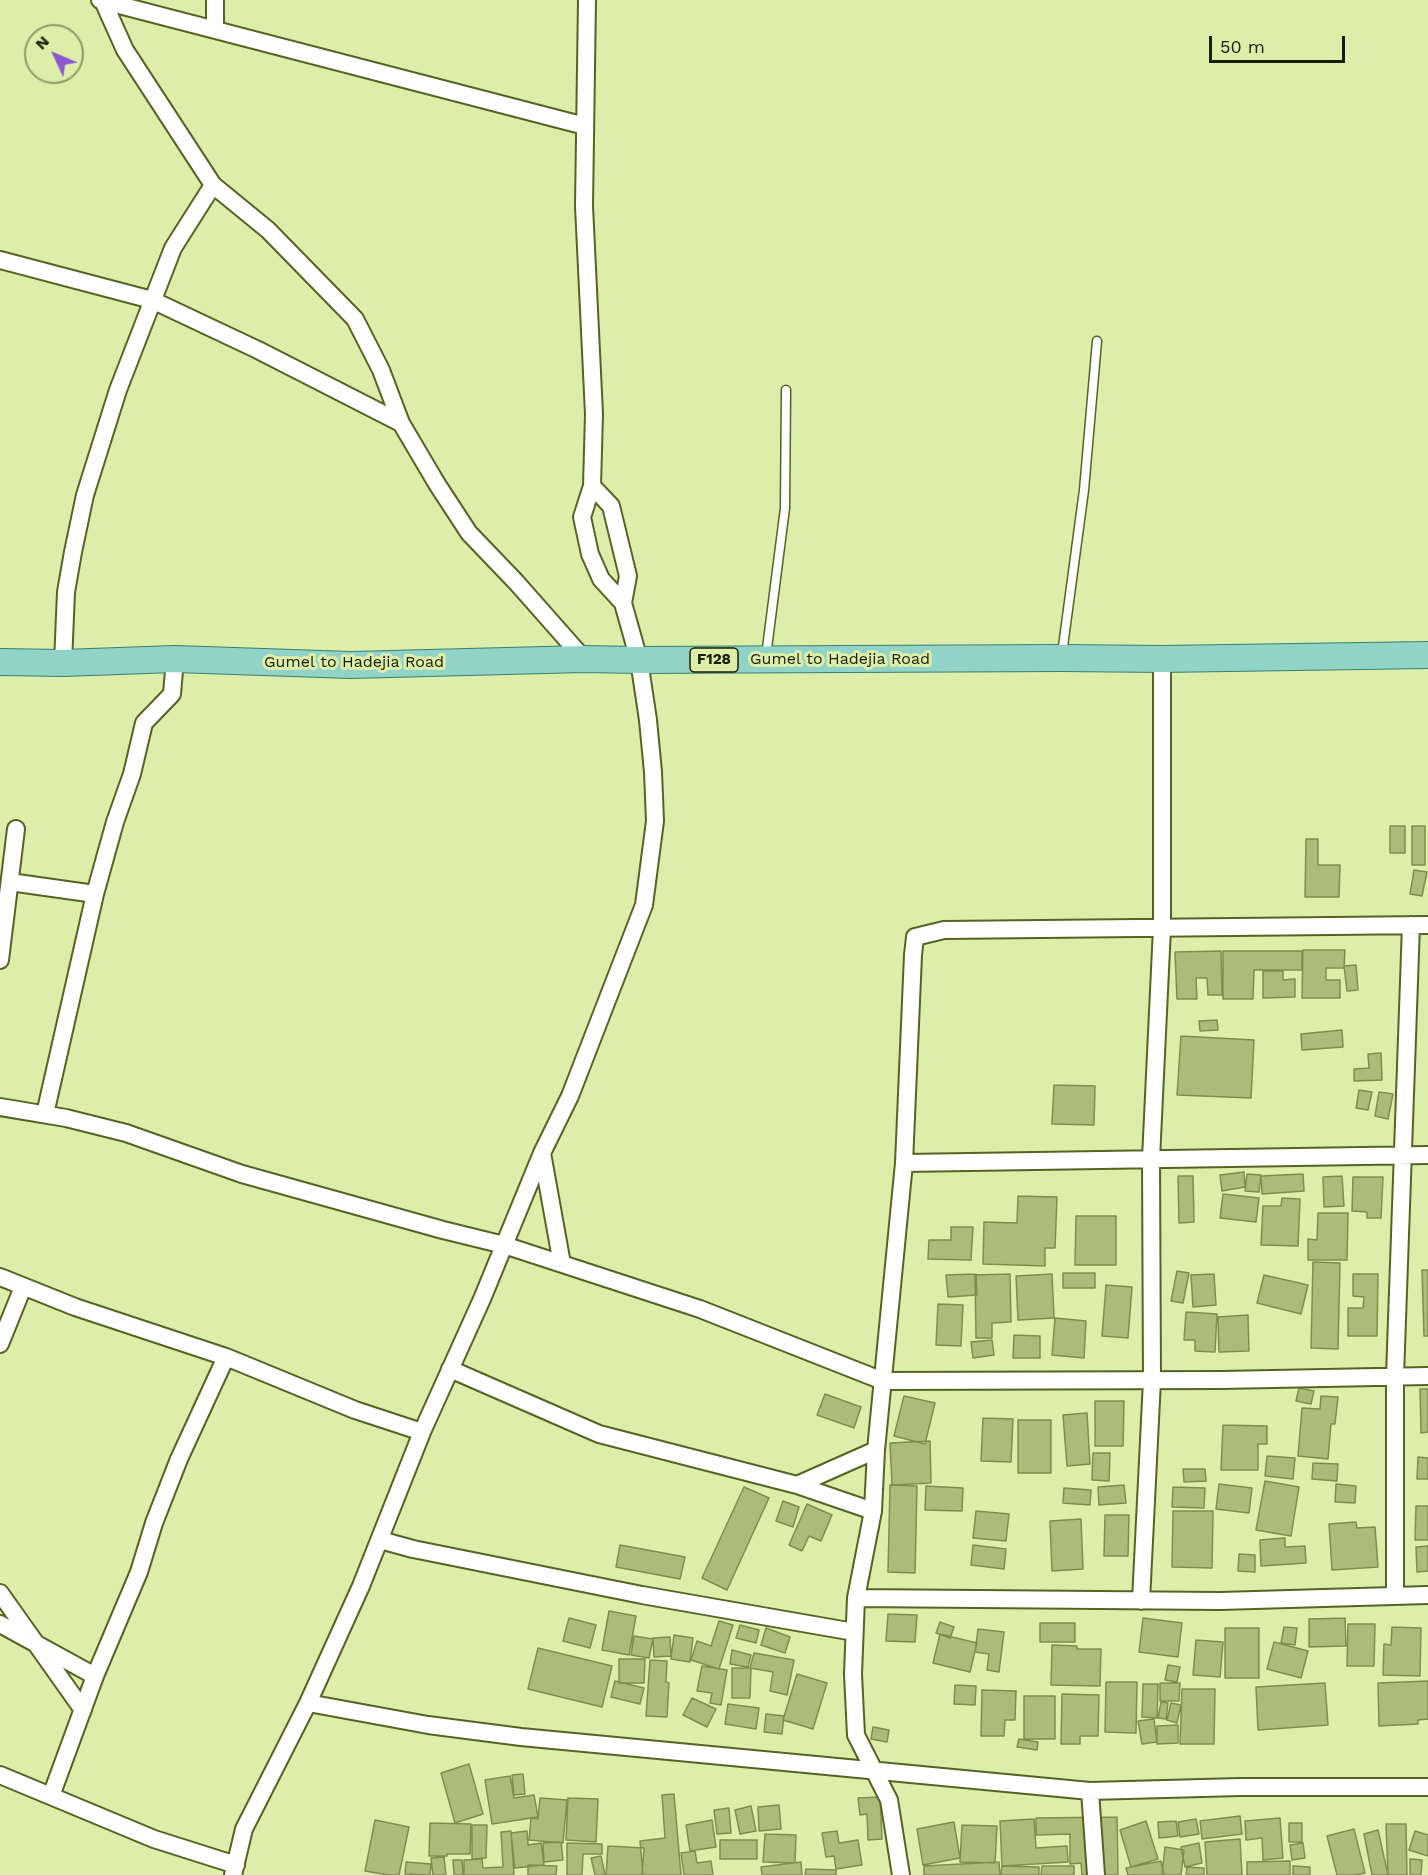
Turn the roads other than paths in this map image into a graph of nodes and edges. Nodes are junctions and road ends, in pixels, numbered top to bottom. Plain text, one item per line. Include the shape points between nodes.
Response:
1 (101, 0) edge
2 (215, 0) edge
3 (587, 0) edge
4 (215, 30) junction
5 (585, 126) junction
6 (213, 185) junction
7 (0, 260) edge
8 (152, 300) junction
9 (1097, 341) dead end
10 (786, 390) dead end
11 (401, 423) junction
12 (592, 486) junction
13 (623, 603) junction
14 (1428, 655) edge
15 (1062, 658) junction
16 (175, 659) junction
17 (584, 659) junction
18 (1162, 659) junction
19 (639, 660) junction
20 (766, 660) junction
21 (0, 662) edge
22 (63, 663) junction
23 (16, 829) dead end
24 (10, 882) junction
25 (95, 894) junction
26 (1411, 925) junction
27 (1428, 925) edge
28 (1162, 928) junction
29 (0, 959) edge
30 (0, 1107) edge
31 (45, 1114) junction
32 (542, 1153) junction
33 (1428, 1155) edge
34 (1403, 1156) junction
35 (1151, 1159) junction
36 (904, 1163) junction
37 (504, 1245) junction
38 (562, 1264) junction
39 (0, 1277) edge
40 (23, 1287) junction
41 (0, 1344) edge
42 (226, 1357) junction
43 (450, 1369) junction
44 (1395, 1376) junction
45 (1428, 1376) edge
46 (1152, 1380) junction
47 (883, 1381) junction
48 (422, 1432) junction
49 (876, 1450) junction
50 (797, 1485) junction
51 (873, 1511) junction
52 (380, 1540) junction
53 (0, 1593) edge
54 (1428, 1595) edge
55 (1395, 1596) junction
56 (856, 1598) junction
57 (1141, 1600) junction
58 (0, 1624) edge
59 (854, 1632) junction
60 (36, 1644) junction
61 (95, 1677) junction
62 (308, 1703) junction
63 (83, 1710) junction
64 (875, 1771) junction
65 (0, 1775) edge
66 (1428, 1786) edge
67 (1090, 1791) junction
68 (51, 1796) junction
69 (234, 1870) edge
70 (901, 1875) edge
71 (1096, 1875) edge

1 - 4 street
1 - 6 street via 125,50
2 - 4 street
3 - 5 street
4 - 5 street
5 - 12 street via 584,206 594,414
6 - 8 street via 173,248
6 - 11 street via 268,230 355,319 381,370
7 - 8 street
8 - 11 street
8 - 22 street via 85,495 66,592
9 - 15 lane via 1084,490
10 - 20 lane via 785,508
11 - 17 street via 469,533
12 - 13 street via 611,506 628,576
12 - 13 street via 582,517 590,554 601,579
13 - 19 street
14 - 18 main road, Gumel to Hadejia Road / F128
15 - 18 main road, Gumel to Hadejia Road / F128
15 - 20 main road, Gumel to Hadejia Road / F128
16 - 17 main road, Gumel to Hadejia Road / F128 via 351,665
16 - 22 main road, Gumel to Hadejia Road / F128
16 - 25 street via 172,694 144,723
17 - 19 main road, Gumel to Hadejia Road / F128
18 - 28 street
19 - 20 main road, Gumel to Hadejia Road / F128
19 - 32 street via 648,720 655,821 644,905 570,1096
21 - 22 main road, Gumel to Hadejia Road / F128
23 - 24 street
24 - 25 street
24 - 29 street
25 - 31 street
26 - 27 street
26 - 28 street
26 - 34 street
28 - 35 street
28 - 36 street via 944,930 915,937
30 - 31 street
31 - 37 street via 126,1133 242,1174
32 - 37 street
32 - 38 street
33 - 34 street
34 - 35 street
34 - 44 street
35 - 36 street
35 - 46 street
36 - 47 street
37 - 38 street
37 - 43 street
38 - 47 street via 700,1309
39 - 40 street
40 - 41 street
40 - 42 street
42 - 48 street via 355,1410
42 - 61 street via 179,1459 139,1572
43 - 48 street
43 - 50 street via 599,1434
44 - 45 street
44 - 46 street
44 - 55 street
46 - 47 street
46 - 57 street
47 - 49 street
48 - 52 street
49 - 50 street
49 - 51 street
50 - 51 street
51 - 56 street
52 - 59 street via 642,1595
52 - 62 street
53 - 60 street
54 - 55 street
55 - 57 street
56 - 57 street
56 - 59 street
58 - 60 street
59 - 64 street via 856,1735
60 - 61 street
60 - 63 street
61 - 63 street
62 - 64 street via 521,1737
62 - 69 street via 244,1829
63 - 68 street
64 - 67 street
64 - 70 street via 889,1800
65 - 68 street
66 - 67 street
67 - 71 street
68 - 69 street

